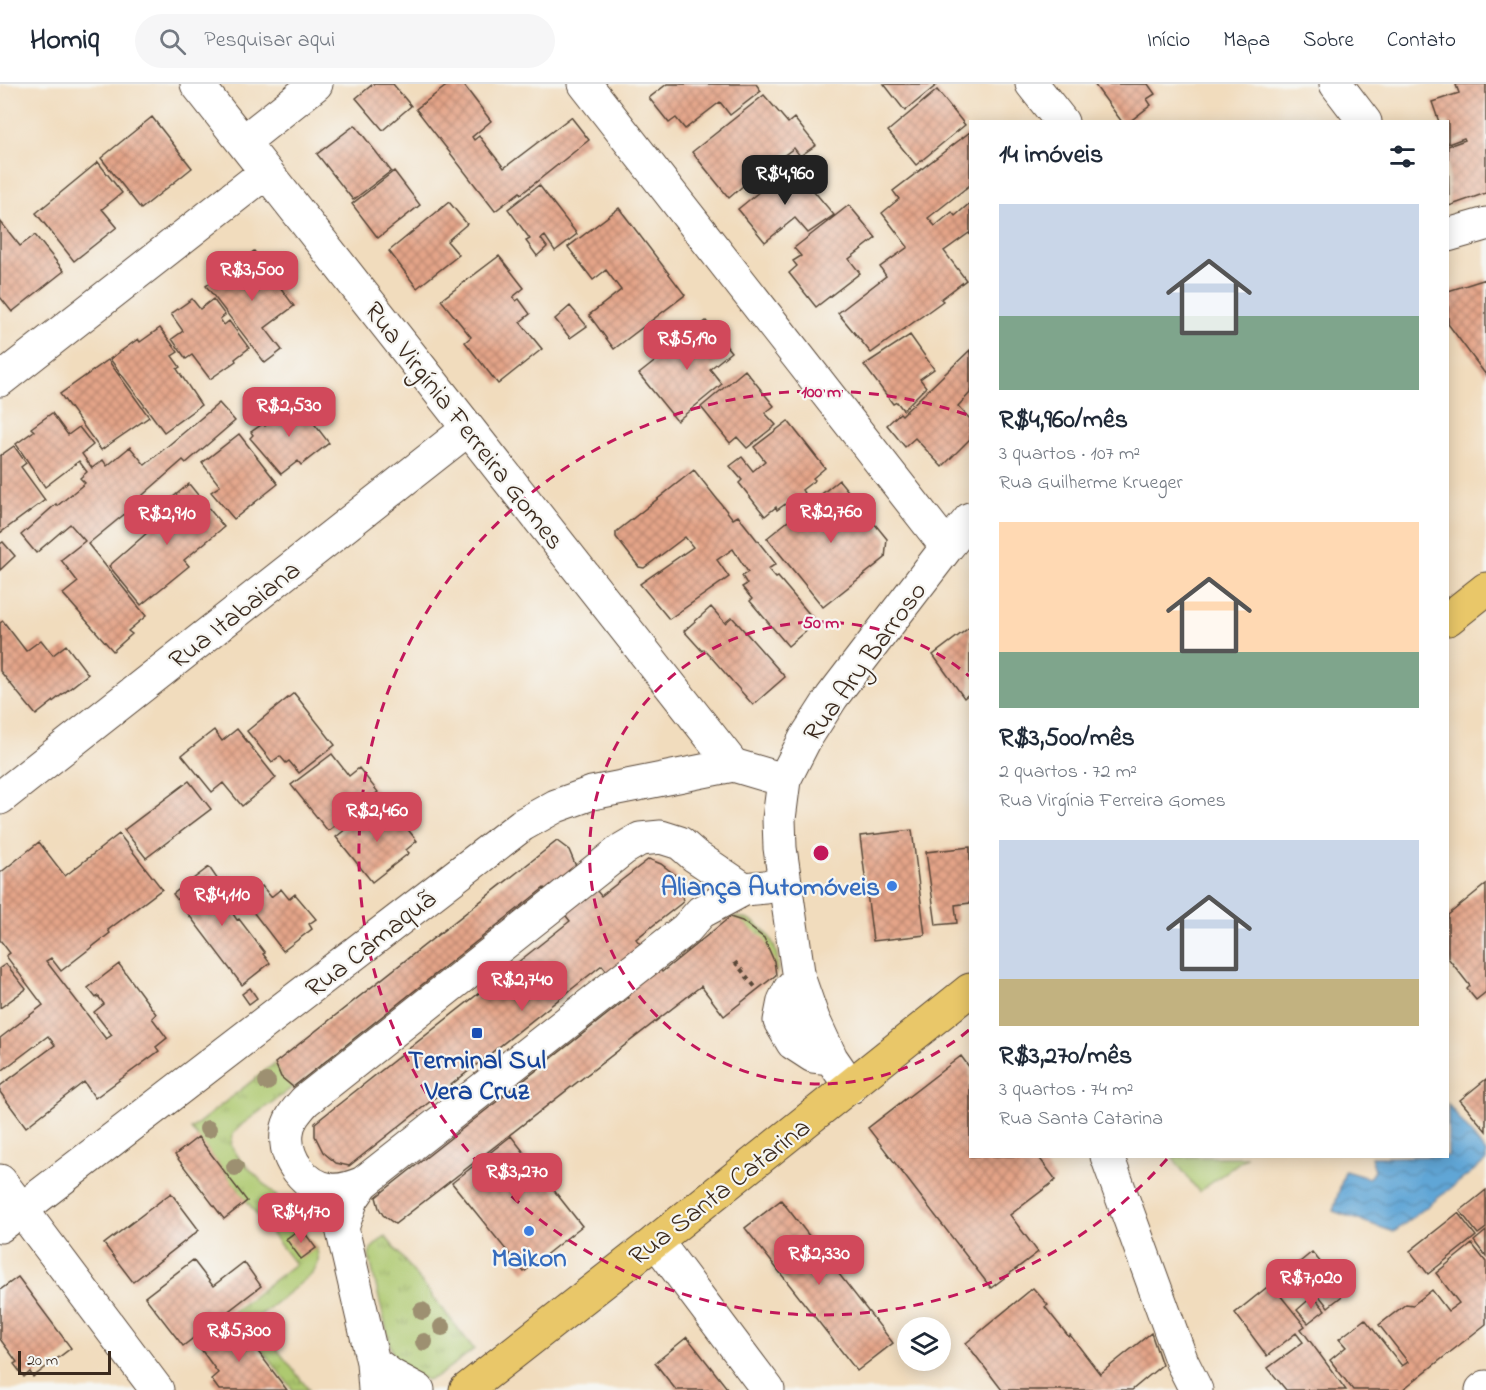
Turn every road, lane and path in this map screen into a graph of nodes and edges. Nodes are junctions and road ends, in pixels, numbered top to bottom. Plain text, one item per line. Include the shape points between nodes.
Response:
1 (197, 84) edge
2 (316, 84) edge
3 (585, 84) edge
4 (1032, 84) edge
5 (1336, 84) edge
6 (1060, 120) edge
7 (1363, 120) edge
8 (243, 142) junction
9 (266, 172) junction
10 (1486, 224) edge
11 (1450, 231) edge
12 (1, 378) edge
13 (468, 429) junction
14 (969, 520) edge
15 (947, 547) junction
16 (1486, 589) edge
17 (1449, 618) edge
18 (733, 765) junction
19 (784, 780) junction
20 (0, 798) edge
21 (695, 856) junction
22 (784, 881) junction
23 (744, 889) junction
24 (701, 912) junction
25 (969, 991) edge
26 (851, 1087) junction
27 (1108, 1158) edge
28 (299, 1173) junction
29 (0, 1180) edge
30 (363, 1183) junction
31 (11, 1218) edge
32 (342, 1228) junction
33 (656, 1241) junction
34 (374, 1376) edge
35 (1486, 1387) edge
36 (157, 1390) edge
37 (418, 1390) edge
38 (466, 1390) edge
39 (768, 1390) edge
40 (1196, 1390) edge
41 (1482, 1390) edge

1 - 8 street, Rua Virgínia Ferreira Gomes
2 - 8 street
3 - 15 street
4 - 6 street
5 - 7 street
8 - 9 street, Rua Virgínia Ferreira Gomes
9 - 12 street
9 - 13 street, Rua Virgínia Ferreira Gomes
10 - 11 street
13 - 18 street, Rua Virgínia Ferreira Gomes
13 - 20 street, Rua Itabaiana
14 - 15 street, Rua Ary Barroso
15 - 19 street, Rua Ary Barroso via 832,697
16 - 17 main road
18 - 19 street, Rua Camaquã
18 - 31 street, Rua Camaquã via 592,793 556,806 522,825
19 - 22 street, Rua Ary Barroso via 779,819
21 - 23 street
21 - 24 street via 704,872 706,894
21 - 28 street via 680,843 661,837 640,839 314,1093 294,1113 287,1133 289,1155
22 - 23 street
22 - 26 street, Rua Ary Barroso via 799,979 831,1058
23 - 24 street
24 - 30 street via 686,929
25 - 26 main road, Rua Santa Catarina
26 - 33 main road, Rua Santa Catarina
27 - 40 street via 1182,1362
28 - 30 street via 331,1190 350,1189
28 - 32 street
29 - 31 street
30 - 32 street via 352,1199
31 - 36 street
32 - 34 street
33 - 38 main road, Rua Santa Catarina
33 - 39 street
34 - 37 street via 392,1376
35 - 41 street

